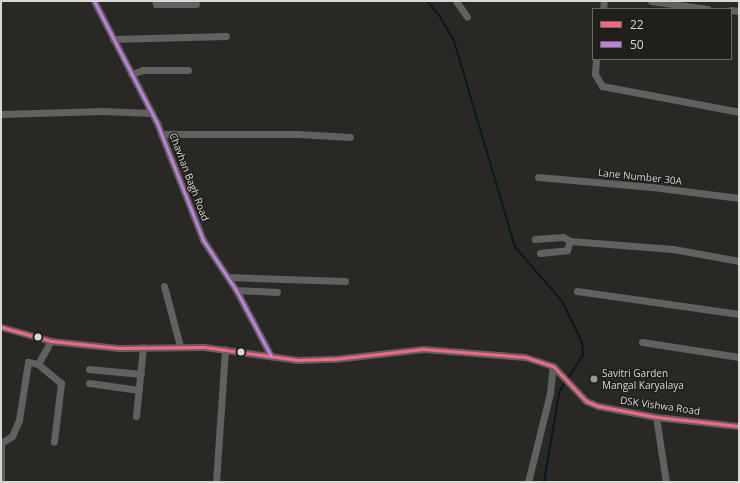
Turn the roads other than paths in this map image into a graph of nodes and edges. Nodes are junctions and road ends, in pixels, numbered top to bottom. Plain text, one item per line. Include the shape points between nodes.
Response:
1 (94, 1) edge
2 (155, 1) edge
3 (456, 1) edge
4 (651, 1) edge
5 (180, 3) edge
6 (196, 4) dead end
7 (659, 6) edge
8 (683, 7) edge
9 (695, 8) edge
10 (467, 17) dead end
11 (226, 36) dead end
12 (113, 39) junction
13 (596, 60) edge
14 (188, 70) dead end
15 (131, 74) junction
16 (739, 112) edge
17 (152, 113) junction
18 (1, 114) edge
19 (161, 134) junction
20 (350, 137) dead end
21 (538, 177) dead end
22 (739, 198) edge
23 (535, 239) dead end
24 (570, 241) junction
25 (540, 253) dead end
26 (739, 261) edge
27 (228, 277) junction
28 (345, 281) dead end
29 (164, 286) dead end
30 (236, 290) junction
31 (577, 290) dead end
32 (277, 292) dead end
33 (739, 314) edge
34 (1, 327) edge
35 (51, 341) junction
36 (642, 342) dead end
37 (180, 346) junction
38 (143, 347) junction
39 (225, 349) junction
40 (271, 356) junction
41 (739, 356) edge
42 (38, 364) junction
43 (555, 368) junction
44 (89, 369) dead end
45 (141, 374) junction
46 (89, 383) dead end
47 (139, 390) junction
48 (136, 416) dead end
49 (656, 417) junction
50 (739, 426) edge
51 (54, 442) dead end
52 (1, 443) edge
53 (1, 482) edge
54 (216, 482) edge
55 (528, 482) edge
56 (666, 482) edge

1 - 12 street, Chavhan Bagh Road
2 - 5 street via 156,4
3 - 10 street
4 - 7 street
5 - 6 street
7 - 8 street
8 - 9 street
11 - 12 street
12 - 15 street, Chavhan Bagh Road
13 - 16 street via 595,74 602,86
14 - 15 street via 143,70
15 - 17 street, Chavhan Bagh Road
17 - 18 street via 102,111
17 - 19 street, Chavhan Bagh Road
19 - 20 street via 298,134
19 - 27 street, Chavhan Bagh Road via 203,240
21 - 22 street, Lane Number 30A
23 - 24 street via 563,237
24 - 25 street via 567,250
24 - 26 street via 673,249
27 - 28 street
27 - 30 street, Chavhan Bagh Road
29 - 37 street
30 - 32 street
30 - 40 street, Chavhan Bagh Road
31 - 33 street
34 - 35 street
35 - 38 street via 119,348
35 - 42 street
36 - 41 street
37 - 38 street
37 - 39 street
38 - 45 street
39 - 40 street
39 - 54 street
40 - 43 street via 298,360 334,359 423,349 525,357
42 - 51 street via 61,383
42 - 52 street via 28,362 19,420 12,436
43 - 49 street, DSK Vishwa Road via 586,401 598,406
43 - 55 street
44 - 45 street
45 - 47 street
46 - 47 street
47 - 48 street
49 - 50 street, DSK Vishwa Road
49 - 56 street
52 - 53 street

